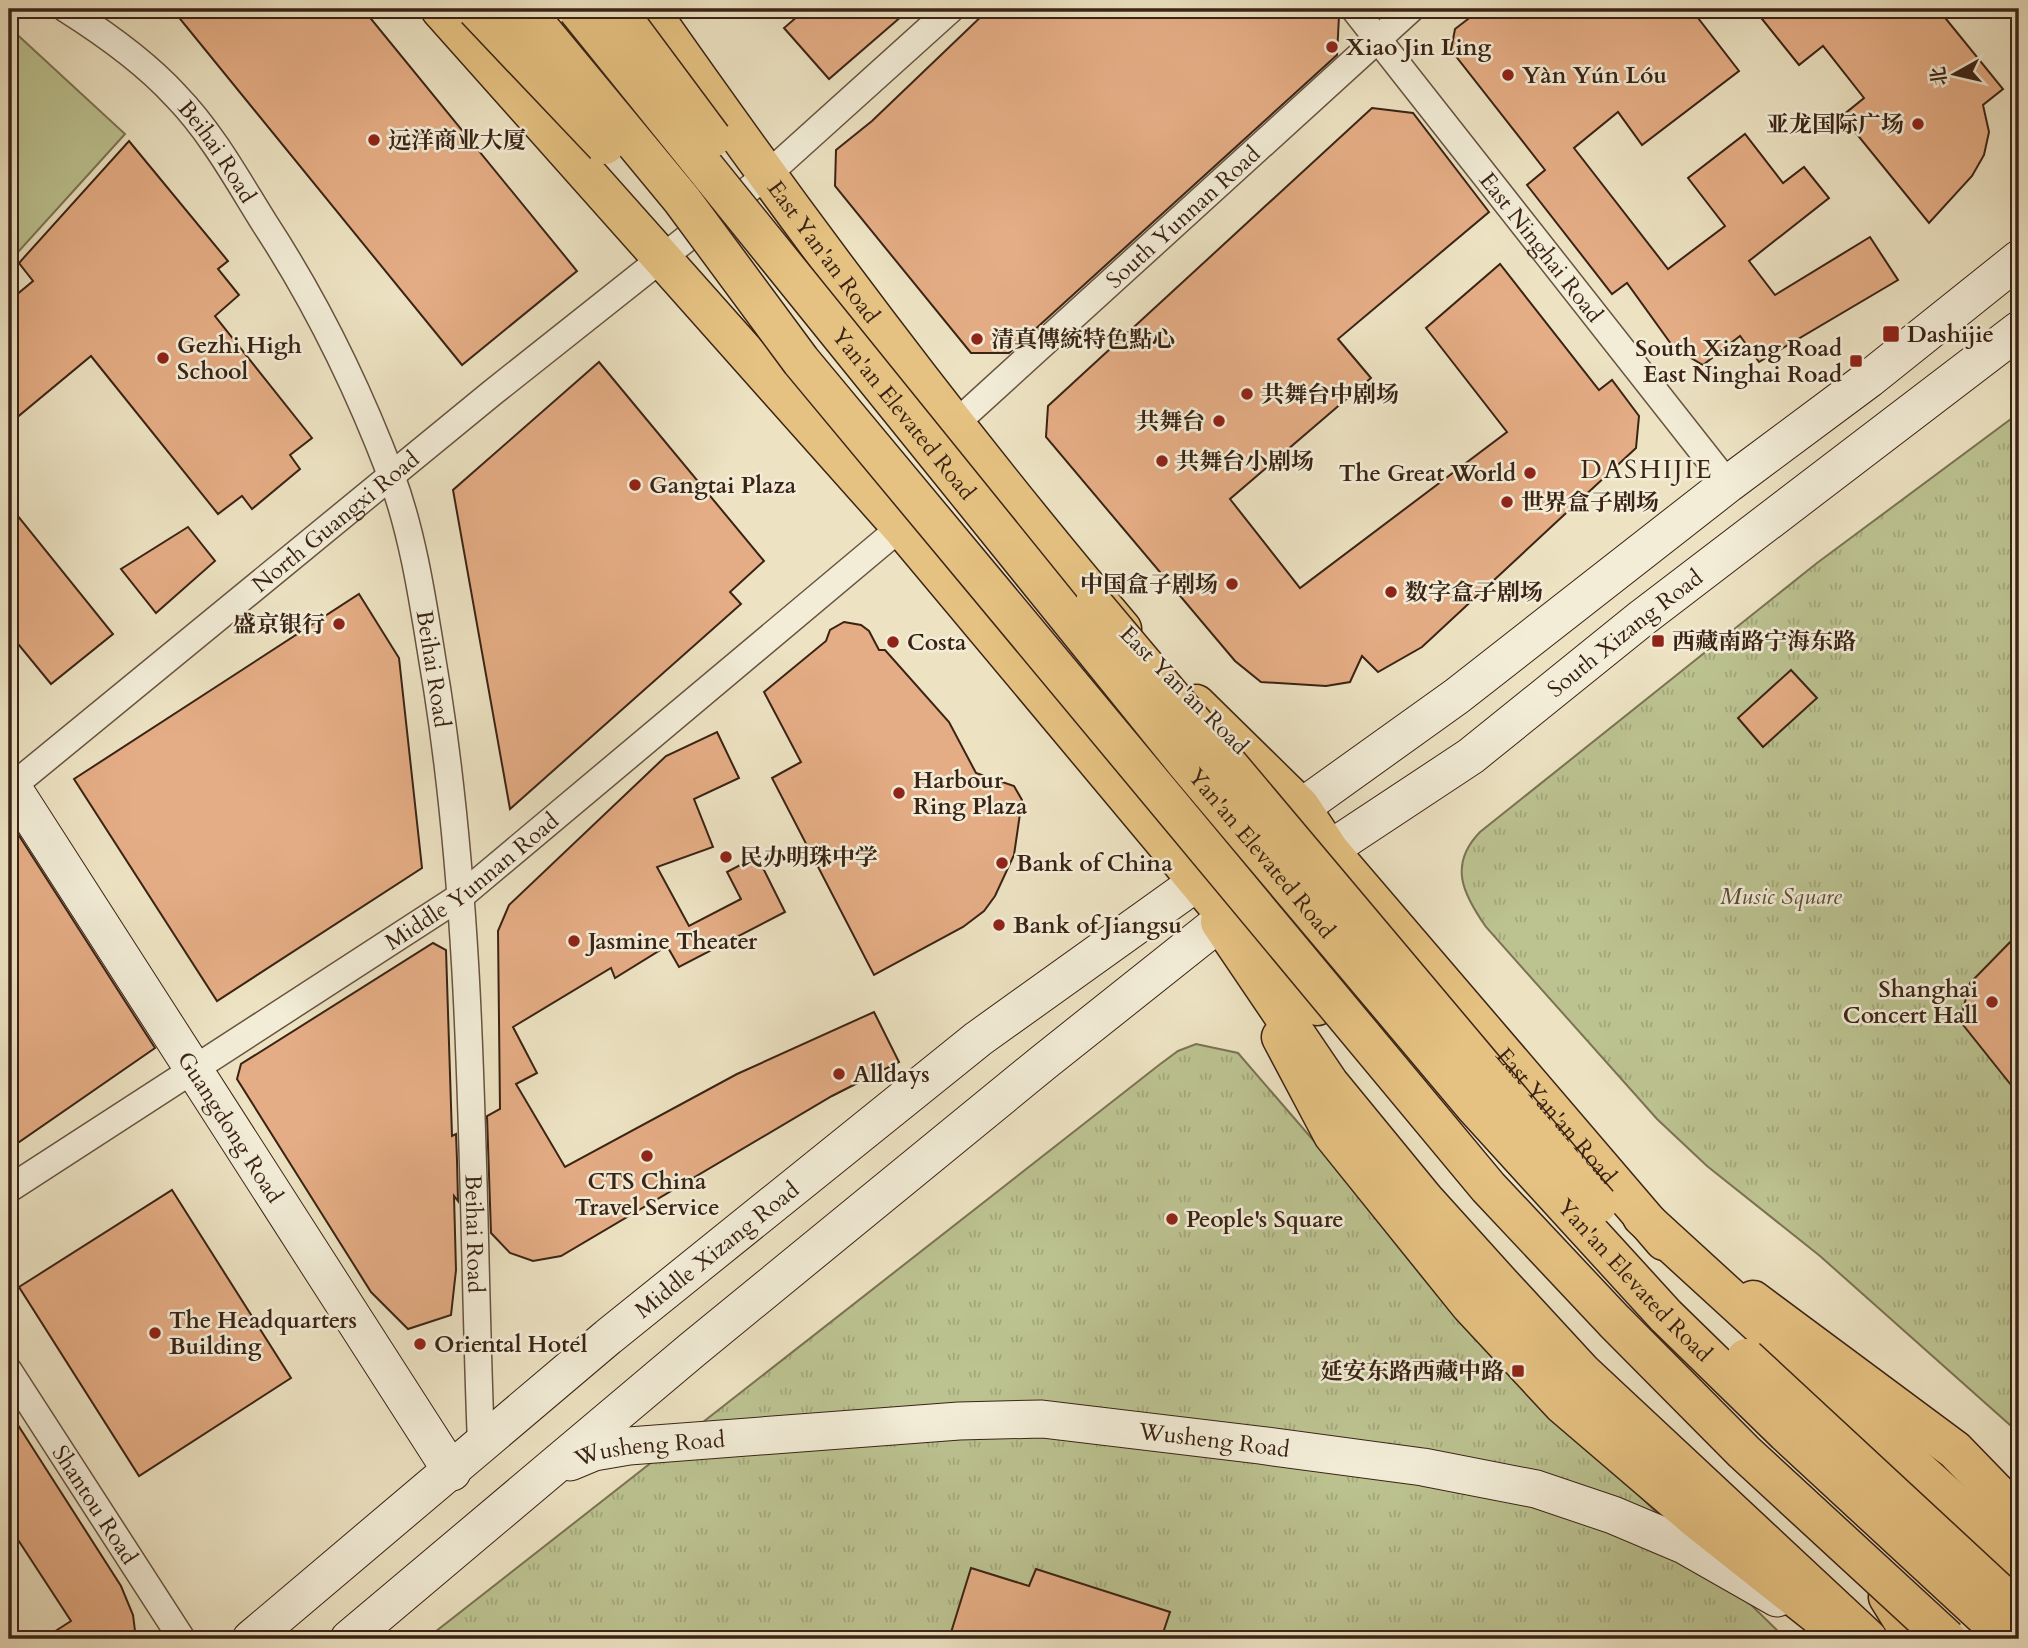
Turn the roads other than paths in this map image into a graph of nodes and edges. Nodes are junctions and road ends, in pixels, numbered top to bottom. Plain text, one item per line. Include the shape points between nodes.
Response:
1 (66, 9) edge
2 (440, 9) edge
3 (476, 9) edge
4 (491, 9) edge
5 (524, 9) edge
6 (577, 9) edge
7 (616, 9) edge
8 (649, 9) edge
9 (951, 9) edge
10 (1354, 9) edge
11 (1411, 9) edge
12 (1377, 39) junction
13 (768, 174) junction
14 (664, 257) junction
15 (2019, 259) edge
16 (2019, 330) edge
17 (801, 361) junction
18 (955, 424) junction
19 (391, 477) junction
20 (1728, 484) junction
21 (901, 527) junction
22 (10, 786) edge
23 (1300, 806) junction
24 (1330, 850) junction
25 (1198, 881) junction
26 (461, 896) junction
27 (1224, 920) junction
28 (191, 1070) junction
29 (9, 1189) edge
30 (1642, 1217) junction
31 (9, 1371) edge
32 (481, 1444) junction
33 (550, 1471) junction
34 (452, 1472) junction
35 (2013, 1541) edge
36 (1888, 1598) junction
37 (2019, 1611) edge
38 (2019, 1626) edge
39 (182, 1639) edge
40 (251, 1639) edge
41 (349, 1639) edge
42 (1848, 1639) edge
43 (1868, 1639) edge
44 (1914, 1639) edge
45 (1933, 1639) edge
46 (1947, 1639) edge
47 (2009, 1639) edge

1 - 19 street, Beihai Road via 151,72 206,132 290,262 345,370
2 - 14 main road
3 - 17 main road, bridge
4 - 14 main road via 575,105
5 - 17 main road, Yan'an Elevated Road, bridge via 682,200
6 - 47 main road, Yan'an Elevated Road, bridge via 1186,763 1476,1108 1666,1316
7 - 37 main road, bridge via 812,267 1568,1172 1737,1350
8 - 13 main road, East Yan'an Road
9 - 13 street, North Guangxi Road
10 - 12 street, East Ninghai Road
11 - 12 street, South Yunnan Road
12 - 18 street, South Yunnan Road
12 - 20 street, East Ninghai Road
13 - 14 street, North Guangxi Road
13 - 18 main road, East Yan'an Road
14 - 19 street, North Guangxi Road
14 - 21 main road
15 - 20 main road via 1870,379
16 - 24 main road, South Xizang Road via 1642,618 1471,756
17 - 46 main road, Yan'an Elevated Road, bridge via 1488,1187 1744,1452
18 - 23 main road, East Yan'an Road via 1139,649
19 - 22 street, North Guangxi Road
19 - 26 street, Beihai Road via 427,625
20 - 23 main road via 1457,696
21 - 25 main road
21 - 26 street, Middle Yunnan Road
22 - 28 main road, Guangdong Road
23 - 24 main road, East Yan'an Road
23 - 25 main road, Middle Xizang Road
24 - 27 main road, South Xizang Road
24 - 30 main road, East Yan'an Road
25 - 27 main road
25 - 32 main road, Middle Xizang Road via 978,1039
26 - 28 street, Middle Yunnan Road
26 - 32 street, Beihai Road
27 - 33 main road via 998,1098
27 - 36 main road via 1297,984 1555,1278 1713,1439
27 - 42 main road via 1334,1135 1470,1305 1563,1405 1695,1518
27 - 43 main road via 1329,1083 1425,1200 1582,1372
28 - 29 street, Middle Yunnan Road
28 - 34 main road, Guangdong Road
30 - 35 main road
30 - 38 main road, East Yan'an Road
31 - 39 street, Shantou Road
32 - 34 main road, Middle Xizang Road
33 - 41 main road
33 - 42 main road, Wusheng Road via 594,1452 629,1446 959,1421 1042,1419 1246,1443 1423,1467 1546,1492 1684,1545
34 - 40 main road, Middle Xizang Road
36 - 44 main road
36 - 45 main road

